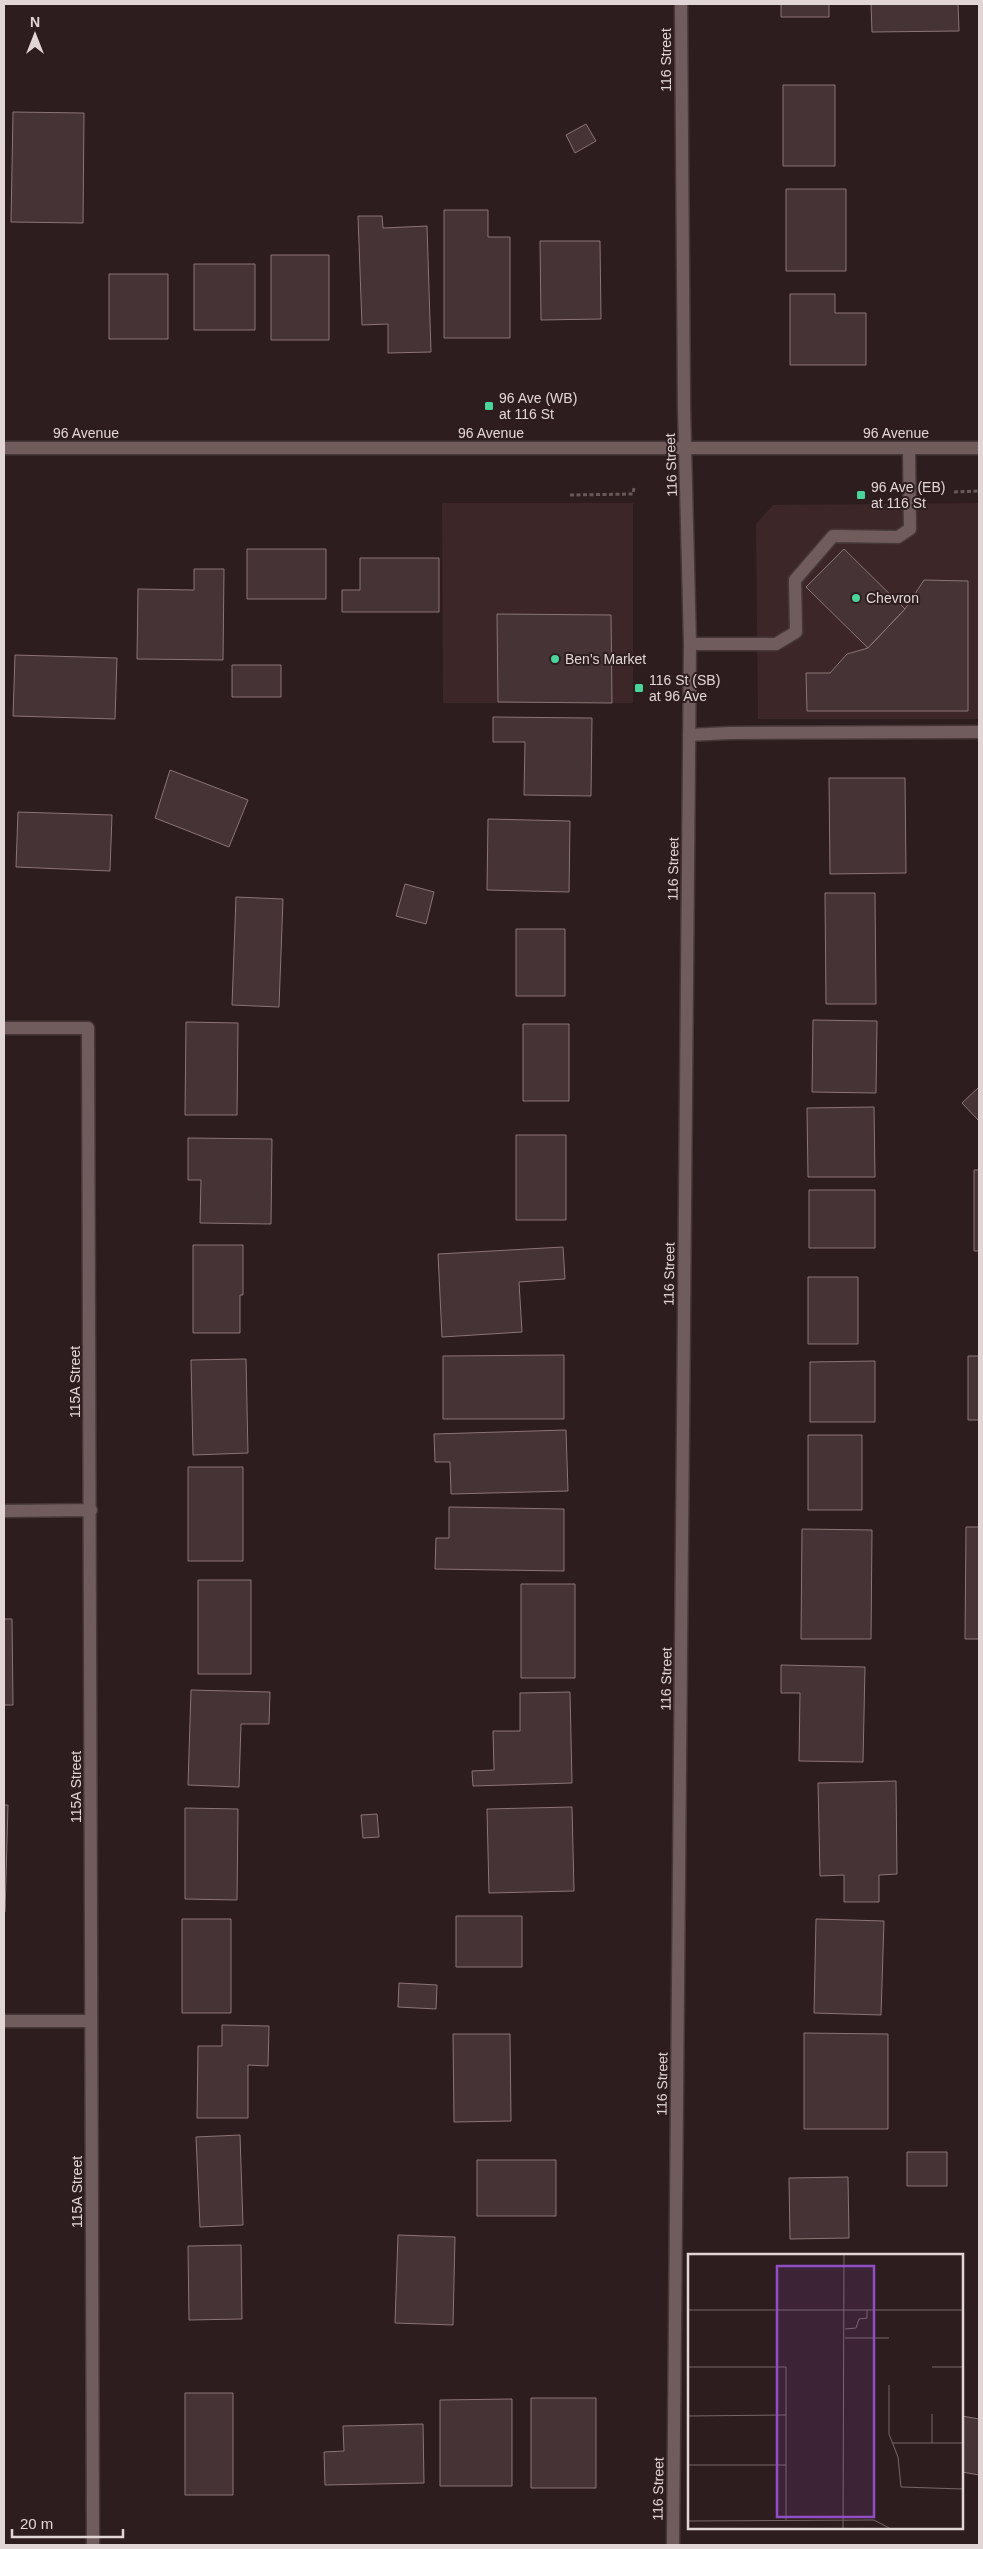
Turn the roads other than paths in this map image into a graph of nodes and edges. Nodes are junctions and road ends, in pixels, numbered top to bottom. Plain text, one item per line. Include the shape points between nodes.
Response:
1 (681, 4) edge
2 (4, 448) edge
3 (686, 448) junction
4 (909, 448) junction
5 (979, 448) edge
6 (690, 644) junction
7 (979, 732) edge
8 (689, 735) junction
9 (4, 1028) edge
10 (91, 1510) junction
11 (4, 1512) edge
12 (4, 2021) edge
13 (91, 2021) junction
14 (93, 2545) edge
15 (673, 2545) edge

1 - 3 street, 116 Street
2 - 3 street, 96 Avenue
3 - 4 street, 96 Avenue
3 - 6 street, 116 Street
4 - 5 street, 96 Avenue
4 - 6 street via 910,529 898,537 833,536 795,580 796,632 776,644
6 - 8 street, 116 Street
7 - 8 street
8 - 15 street, 116 Street
9 - 10 street, 115A Street via 88,1028
10 - 11 street
10 - 13 street, 115A Street
12 - 13 street
13 - 14 street, 115A Street

